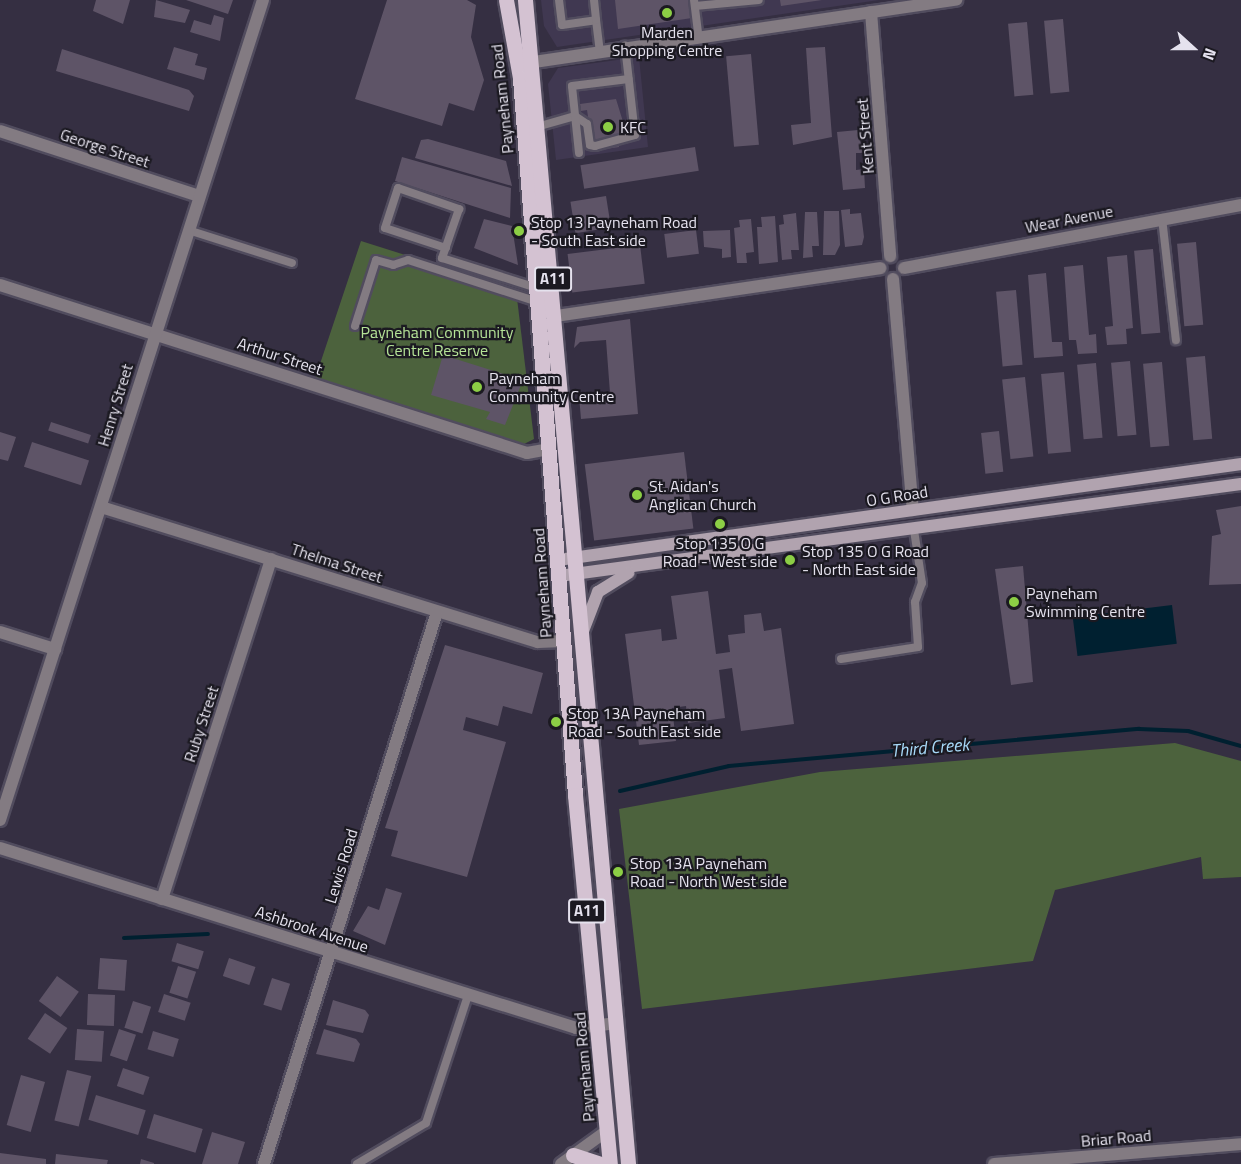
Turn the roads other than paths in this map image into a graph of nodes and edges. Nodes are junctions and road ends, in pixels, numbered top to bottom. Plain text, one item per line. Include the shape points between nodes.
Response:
1 (263, 0) edge
2 (506, 0) edge
3 (525, 0) edge
4 (559, 0) edge
5 (594, 0) edge
6 (759, 0) edge
7 (956, 0) edge
8 (694, 3) edge
9 (905, 3) edge
10 (871, 12) junction
11 (596, 20) junction
12 (698, 35) junction
13 (625, 46) junction
14 (600, 51) junction
15 (534, 62) junction
16 (629, 79) junction
17 (575, 116) junction
18 (540, 126) junction
19 (0, 131) edge
20 (579, 153) dead end
21 (199, 196) junction
22 (1241, 206) edge
23 (1162, 218) junction
24 (188, 230) junction
25 (446, 248) junction
26 (890, 256) junction
27 (292, 263) dead end
28 (880, 268) junction
29 (904, 268) junction
30 (893, 279) junction
31 (0, 285) edge
32 (537, 295) junction
33 (556, 316) junction
34 (355, 326) dead end
35 (154, 333) junction
36 (1176, 340) dead end
37 (549, 448) junction
38 (1241, 464) edge
39 (1241, 484) edge
40 (101, 507) junction
41 (912, 510) junction
42 (914, 530) junction
43 (576, 558) junction
44 (271, 559) junction
45 (558, 560) junction
46 (641, 568) junction
47 (577, 575) junction
48 (559, 576) junction
49 (437, 612) junction
50 (0, 632) edge
51 (582, 637) junction
52 (564, 642) junction
53 (55, 650) junction
54 (841, 659) dead end
55 (0, 820) edge
56 (0, 848) edge
57 (162, 899) junction
58 (332, 953) junction
59 (468, 995) junction
60 (615, 1023) junction
61 (598, 1027) junction
62 (621, 1089) junction
63 (608, 1130) junction
64 (1241, 1144) edge
65 (627, 1158) edge
66 (567, 1160) edge
67 (264, 1164) edge
68 (357, 1164) edge
69 (600, 1164) edge
70 (610, 1164) edge
71 (994, 1164) edge

1 - 21 street, Henry Street
2 - 32 main road, Payneham Road / A11 via 520,78
3 - 15 main road, Payneham Road / A11
4 - 11 lane via 562,25
5 - 11 lane
6 - 8 lane
7 - 9 street
8 - 12 lane
9 - 10 street
10 - 12 street
10 - 26 street, Kent Street
11 - 14 lane
12 - 13 street
13 - 14 street
13 - 16 lane
14 - 15 street
15 - 18 main road, Payneham Road / A11
16 - 17 lane via 572,86
16 - 17 lane via 635,135 627,141 590,145 587,124
17 - 18 lane
17 - 20 lane
18 - 33 main road, Payneham Road / A11
19 - 21 street, George Street
21 - 24 street, Henry Street
22 - 23 street, Wear Avenue
23 - 29 street, Wear Avenue
23 - 36 lane
24 - 27 lane
24 - 35 street, Henry Street
25 - 25 lane via 385,228 398,188 459,209
25 - 32 lane via 442,258
26 - 28 street
26 - 29 street
28 - 30 street
28 - 33 street
29 - 30 street
30 - 41 street
31 - 35 street, Arthur Street
32 - 34 lane via 408,260 393,266 376,260
32 - 37 main road, Payneham Road / A11
33 - 43 main road, Payneham Road / A11
35 - 37 street, Arthur Street via 527,453
35 - 40 street, Henry Street
37 - 45 main road, Payneham Road / A11
38 - 41 main road, O G Road
39 - 42 main road
40 - 44 street, Thelma Street
40 - 53 street, Henry Street
41 - 42 main road
41 - 43 main road, O G Road
42 - 46 main road
42 - 54 lane via 922,583 915,602 918,647
43 - 45 main road, O G Road
43 - 47 main road, Payneham Road / A11
44 - 49 street, Thelma Street
44 - 57 street, Ruby Street
45 - 48 main road, Payneham Road / A11
46 - 47 main road
46 - 51 main road via 598,592
47 - 48 main road
47 - 51 main road, Payneham Road / A11
48 - 52 main road, Payneham Road / A11
49 - 52 street, Thelma Street via 538,642
49 - 58 street, Lewis Road
50 - 53 street
51 - 60 main road, Payneham Road / A11
52 - 61 main road, Payneham Road / A11
53 - 55 street, Henry Street
56 - 57 street, Ashbrook Avenue
57 - 58 street, Ashbrook Avenue
58 - 59 street, Ashbrook Avenue
58 - 67 street, Lewis Road
59 - 61 street, Ashbrook Avenue via 576,1028
59 - 68 lane via 426,1123
60 - 61 street, Ashbrook Avenue
60 - 62 main road, Payneham Road / A11
61 - 63 main road, Payneham Road / A11
62 - 63 main road via 619,1111
62 - 65 main road, Payneham Road / A11
63 - 65 main road
63 - 66 street
63 - 70 main road, Payneham Road / A11
64 - 71 street, Briar Road
66 - 69 main road

